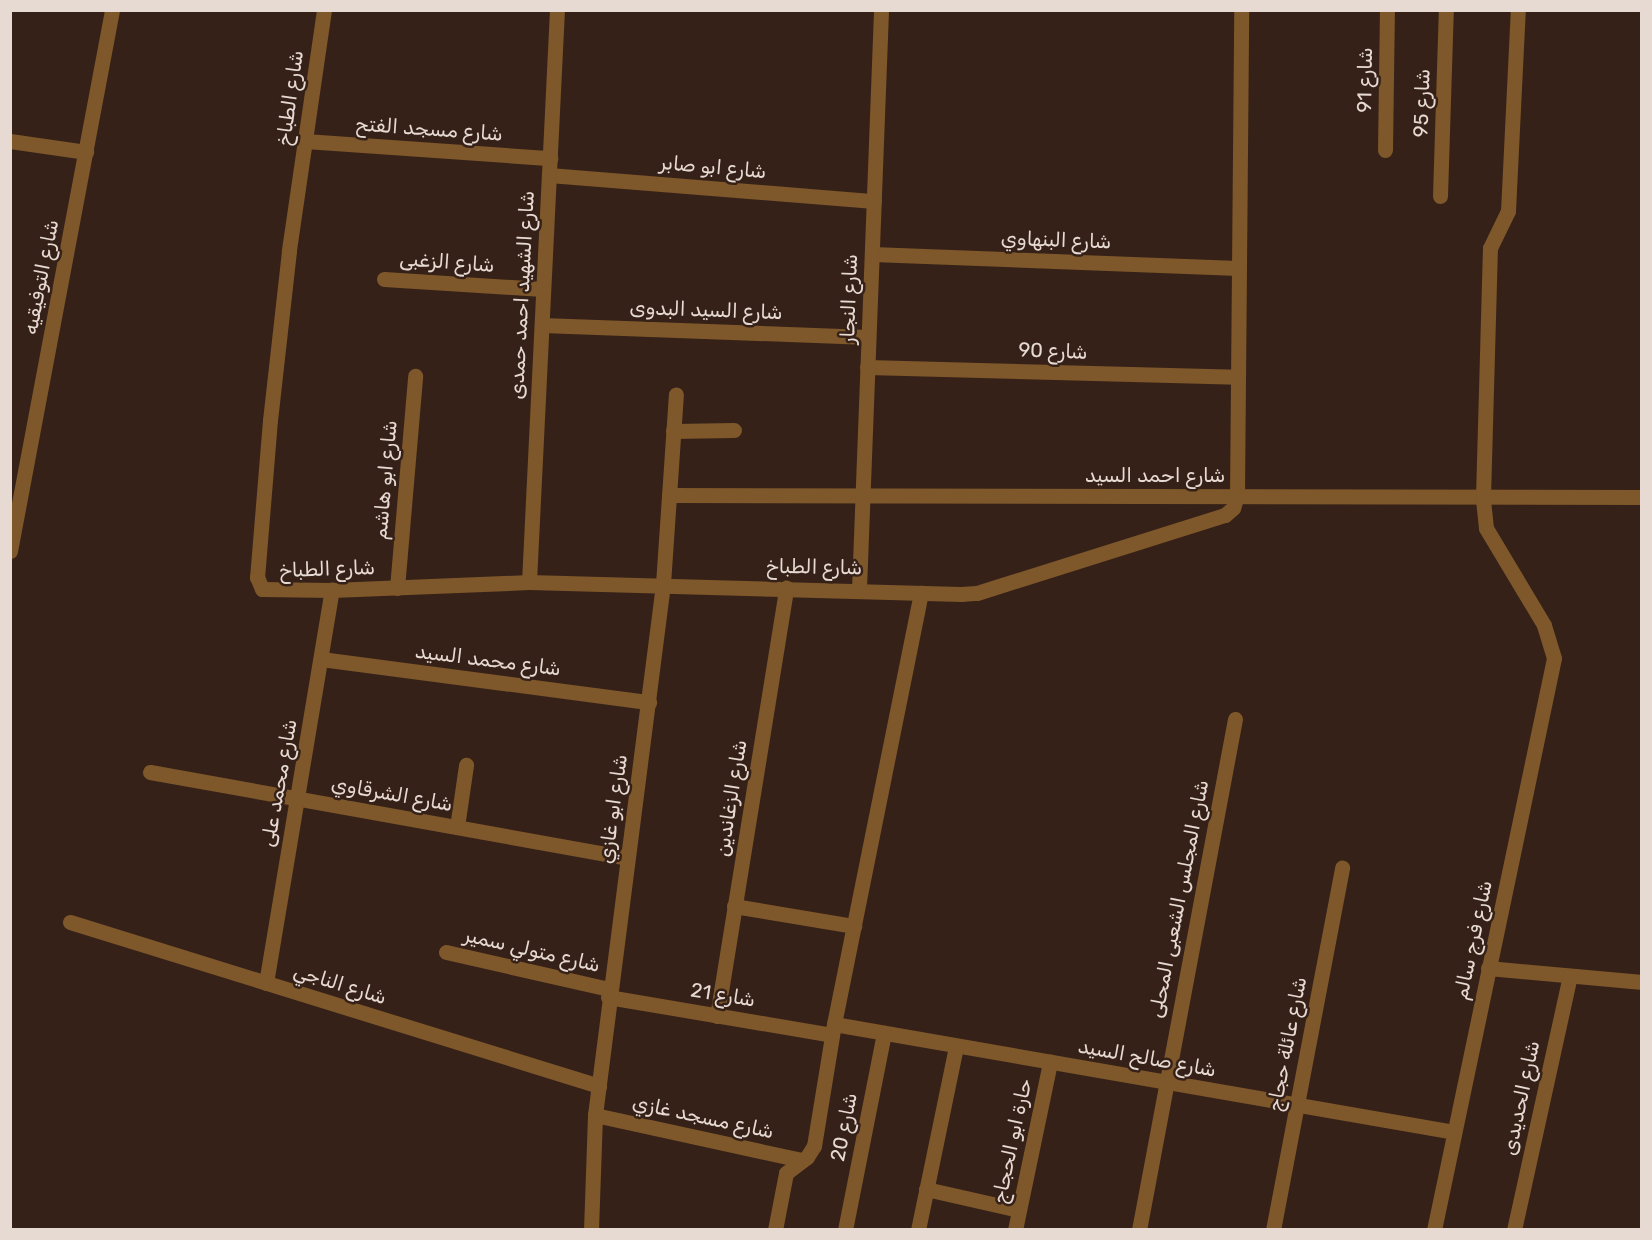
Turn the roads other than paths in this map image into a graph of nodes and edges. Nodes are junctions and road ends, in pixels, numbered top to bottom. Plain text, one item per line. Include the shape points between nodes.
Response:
1 (112, 10) edge
2 (324, 10) edge
3 (557, 10) edge
4 (881, 10) edge
5 (1241, 10) edge
6 (1387, 10) edge
7 (1446, 10) edge
8 (1518, 10) edge
9 (10, 141) edge
10 (305, 141) junction
11 (1385, 150) dead end
12 (86, 152) junction
13 (550, 158) junction
14 (549, 175) junction
15 (1440, 196) dead end
16 (874, 201) junction
17 (872, 254) junction
18 (1238, 268) junction
19 (384, 279) dead end
20 (543, 289) junction
21 (542, 325) junction
22 (868, 337) junction
23 (867, 367) junction
24 (415, 376) dead end
25 (1237, 377) junction
26 (676, 394) dead end
27 (734, 430) dead end
28 (674, 431) junction
29 (669, 495) junction
30 (862, 496) junction
31 (1237, 496) junction
32 (1483, 497) junction
33 (1641, 497) edge
34 (10, 551) edge
35 (529, 582) junction
36 (663, 584) junction
37 (397, 588) junction
38 (786, 588) junction
39 (859, 589) junction
40 (332, 590) junction
41 (921, 593) junction
42 (321, 659) junction
43 (649, 702) junction
44 (1235, 719) dead end
45 (466, 765) dead end
46 (150, 772) dead end
47 (298, 798) junction
48 (457, 827) junction
49 (627, 858) junction
50 (1342, 867) dead end
51 (734, 906) junction
52 (70, 922) dead end
53 (854, 926) junction
54 (446, 951) dead end
55 (1488, 969) junction
56 (1570, 976) junction
57 (1641, 982) edge
58 (266, 983) junction
59 (608, 993) junction
60 (717, 1016) junction
61 (833, 1030) junction
62 (884, 1033) junction
63 (956, 1046) junction
64 (1050, 1062) junction
65 (1166, 1082) junction
66 (599, 1086) junction
67 (1296, 1105) junction
68 (595, 1115) junction
69 (1454, 1132) junction
70 (802, 1160) junction
71 (926, 1190) junction
72 (1019, 1210) junction
73 (591, 1230) edge
74 (774, 1230) edge
75 (845, 1230) edge
76 (918, 1230) edge
77 (1015, 1230) edge
78 (1139, 1230) edge
79 (1273, 1230) edge
80 (1434, 1230) edge
81 (1514, 1230) edge

1 - 12 street, شارع التوفيقيه
2 - 10 street, شارع الطباخ
3 - 13 street, شارع الشهيد احمد حمدى
4 - 16 street, شارع النجار
5 - 18 street
6 - 11 street, شارع 91
7 - 15 street, شارع 95
8 - 32 street via 1509,211 1490,248
9 - 12 street
10 - 13 street, شارع مسجد الفتح
10 - 40 street, شارع الطباخ via 289,251 257,577 262,588 270,591
12 - 34 street, شارع التوفيقيه
13 - 14 street, شارع الشهيد احمد حمدى
14 - 16 street, شارع ابو صابر
14 - 20 street, شارع الشهيد احمد حمدى
16 - 17 street, شارع النجار
17 - 18 street, شارع البنهاوي
17 - 22 street, شارع النجار
18 - 25 street
19 - 20 street, شارع الزغبى
20 - 21 street, شارع الشهيد احمد حمدى
21 - 22 street, شارع السيد البدوى
21 - 35 street, شارع الشهيد احمد حمدى
22 - 23 street, شارع النجار
23 - 25 street, شارع 90
23 - 30 street, شارع النجار
24 - 37 street, شارع ابو هاشم
25 - 31 street
26 - 28 street, شارع ابو غازي
27 - 28 street
28 - 29 street, شارع ابو غازي
29 - 30 street, شارع احمد السيد
29 - 36 street, شارع ابو غازي
30 - 31 street, شارع احمد السيد
30 - 39 street, شارع النجار
31 - 32 street, شارع احمد السيد
31 - 41 street, شارع الطباخ via 1233,508 1225,515 977,593
32 - 33 street, شارع احمد السيد
32 - 55 street, شارع فرج سالم via 1486,528 1544,625 1554,658
35 - 36 street, شارع الطباخ
35 - 37 street, شارع الطباخ
36 - 38 street, شارع الطباخ
36 - 43 street, شارع ابو غازي
37 - 40 street, شارع الطباخ
38 - 39 street, شارع الطباخ
38 - 51 street, شارع الزغاندين
39 - 41 street, شارع الطباخ
40 - 42 street, شارع محمد على
41 - 53 street
42 - 43 street, شارع محمد السيد
42 - 47 street, شارع محمد على
43 - 49 street, شارع ابو غازي
44 - 65 street, شارع المجلس الشعبى المحلى
45 - 48 street
46 - 47 street, شارع الشرقاوي
47 - 48 street, شارع الشرقاوي
47 - 58 street, شارع محمد على
48 - 49 street, شارع الشرقاوي
49 - 59 street, شارع ابو غازي
50 - 67 street, شارع عائلة حجاج
51 - 53 street
51 - 60 street, شارع الزغاندين
52 - 58 street, شارع الناجي
53 - 61 street
54 - 59 street, شارع متولي سمير
55 - 56 street
55 - 69 street, شارع فرج سالم
56 - 57 street
56 - 81 street, شارع الحديدى
58 - 66 street, شارع الناجي
59 - 60 street, شارع 21
59 - 66 street, شارع ابو غازي
60 - 61 street, شارع 21
61 - 62 street, شارع صالح السيد
61 - 70 street via 814,1146
62 - 63 street, شارع صالح السيد
62 - 75 street, شارع 20
63 - 64 street, شارع صالح السيد
63 - 71 street
64 - 65 street, شارع صالح السيد
64 - 72 street, حارة ابو الحجاج
65 - 67 street, شارع صالح السيد
65 - 78 street, شارع المجلس الشعبى المحلى
66 - 68 street, شارع ابو غازي
67 - 69 street, شارع صالح السيد
67 - 79 street, شارع عائلة حجاج
68 - 70 street, شارع مسجد غازي
68 - 73 street, شارع ابو غازي
69 - 80 street, شارع فرج سالم
70 - 74 street via 786,1173
71 - 72 street
71 - 76 street
72 - 77 street, حارة ابو الحجاج

